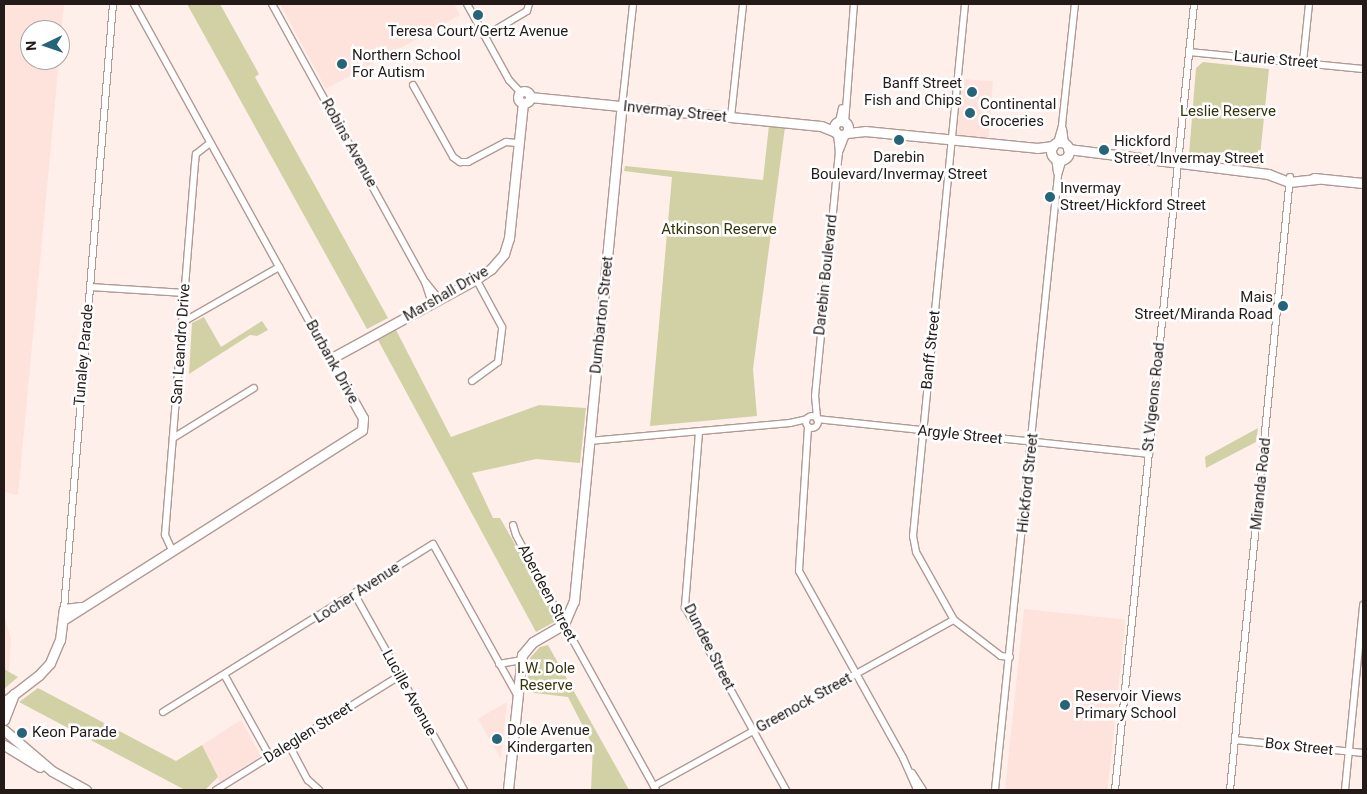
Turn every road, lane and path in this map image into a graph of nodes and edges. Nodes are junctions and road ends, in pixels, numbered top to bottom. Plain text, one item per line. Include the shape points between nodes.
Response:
1 (113, 4) edge
2 (134, 4) edge
3 (272, 4) edge
4 (467, 4) edge
5 (529, 4) edge
6 (633, 4) edge
7 (743, 4) edge
8 (854, 4) edge
9 (965, 4) edge
10 (1074, 4) edge
11 (1194, 4) edge
12 (1309, 4) edge
13 (485, 36) junction
14 (1189, 52) junction
15 (1303, 62) junction
16 (1363, 69) edge
17 (413, 85) dead end
18 (520, 92) joint
19 (526, 100) junction
20 (622, 106) junction
21 (731, 117) junction
22 (842, 128) junction
23 (952, 139) junction
24 (210, 143) junction
25 (517, 143) junction
26 (1060, 151) junction
27 (1178, 164) junction
28 (1290, 180) junction
29 (1363, 183) edge
30 (279, 267) junction
31 (476, 279) junction
32 (90, 287) junction
33 (185, 293) junction
34 (435, 301) junction
35 (183, 322) junction
36 (330, 359) junction
37 (472, 381) dead end
38 (254, 388) dead end
39 (815, 396) junction
40 (808, 417) junction
41 (790, 423) junction
42 (814, 424) junction
43 (923, 431) junction
44 (699, 432) junction
45 (173, 438) junction
46 (589, 441) junction
47 (1032, 443) junction
48 (1149, 454) junction
49 (513, 525) dead end
50 (172, 550) junction
51 (355, 595) junction
52 (1363, 605) edge
53 (81, 607) junction
54 (64, 609) junction
55 (63, 620) junction
56 (954, 620) junction
57 (564, 624) junction
58 (1010, 657) junction
59 (521, 660) junction
60 (499, 664) junction
61 (856, 673) junction
62 (224, 676) junction
63 (399, 676) junction
64 (19, 688) junction
65 (517, 695) junction
66 (4, 702) edge
67 (164, 712) dead end
68 (4, 720) edge
69 (4, 730) edge
70 (753, 731) junction
71 (1235, 740) junction
72 (289, 745) junction
73 (4, 746) edge
74 (1348, 752) junction
75 (1363, 753) edge
76 (270, 757) junction
77 (907, 766) junction
78 (52, 771) junction
79 (655, 788) edge
80 (86, 790) edge
81 (216, 790) edge
82 (318, 790) edge
83 (464, 790) edge
84 (508, 790) edge
85 (786, 790) edge
86 (916, 790) edge
87 (923, 790) edge
88 (995, 790) edge
89 (1115, 790) edge
90 (1230, 790) edge
91 (1345, 790) edge

1 - 32 street, Tunaley Parade
2 - 24 street, Burbank Drive
3 - 34 street, Robins Avenue
4 - 13 street
5 - 13 street via 527,11
6 - 20 street, Dumbarton Street
7 - 21 street
8 - 22 street, Darebin Boulevard
9 - 23 street, Banff Street
10 - 26 street, Hickford Street
11 - 14 street, St Vigeons Road
12 - 15 street
13 - 18 street via 509,80
14 - 15 street, Laurie Street
14 - 27 street, St Vigeons Road
15 - 16 street, Laurie Street
17 - 25 street via 453,157 460,162 468,162 506,142
18 - 19 street via 518,99
19 - 20 street, Invermay Street
19 - 25 street, Marshall Drive
20 - 21 street, Invermay Street
20 - 46 street, Dumbarton Street
21 - 22 street, Invermay Street
22 - 23 street, Invermay Street
22 - 39 street, Darebin Boulevard
23 - 26 street, Invermay Street
23 - 43 street, Banff Street
24 - 30 street, Burbank Drive
24 - 33 street, San Leandro Drive via 196,154
25 - 31 street, Marshall Drive via 509,238 504,254 491,269
26 - 27 street, Invermay Street
26 - 47 street, Hickford Street
27 - 28 street, Invermay Street via 1268,174
27 - 48 street, St Vigeons Road
28 - 29 street
28 - 71 street, Miranda Road
30 - 35 street
30 - 36 street, Burbank Drive
31 - 34 street, Marshall Drive
31 - 37 street via 502,326 498,362
32 - 33 street
32 - 54 street, Tunaley Parade
33 - 35 street, San Leandro Drive
34 - 36 street, Marshall Drive
35 - 45 street, San Leandro Drive
36 - 50 street, Burbank Drive via 363,418 362,430
38 - 45 street
39 - 40 street, Darebin Boulevard
39 - 42 street, Darebin Boulevard
40 - 41 street, Argyle Street
40 - 42 street
40 - 42 street
41 - 42 street, Argyle Street
41 - 44 street, Argyle Street
42 - 43 street, Argyle Street via 832,422
42 - 61 street, Darebin Boulevard via 799,571
43 - 47 street, Argyle Street
43 - 56 street, Banff Street via 913,536 916,552
44 - 46 street, Argyle Street
44 - 70 street, Dundee Street via 685,607
45 - 50 street, San Leandro Drive via 165,535
46 - 57 street, Dumbarton Street via 574,601
47 - 48 street, Argyle Street
47 - 58 street, Hickford Street
48 - 89 street, St Vigeons Road
49 - 57 street, Aberdeen Street
50 - 53 street, Burbank Drive
51 - 60 street, Locher Avenue via 433,544
51 - 62 street, Locher Avenue
51 - 63 street, Lucille Avenue
52 - 74 street
53 - 54 street, Burbank Drive
53 - 55 street, Burbank Drive
54 - 55 street, Tunaley Parade
55 - 64 street, Tunaley Parade via 59,644 50,663
56 - 58 street, Banff Street via 1001,656
56 - 61 street, Greenock Street
57 - 59 street via 533,642
57 - 79 street, Aberdeen Street
58 - 88 street, Hickford Street
59 - 60 street
59 - 65 street
60 - 65 street, Locher Avenue
61 - 70 street, Greenock Street
61 - 77 street, Darebin Boulevard
62 - 67 street, Locher Avenue
62 - 76 street
63 - 72 street, Daleglen Street
63 - 83 street, Lucille Avenue
64 - 66 street, Tunaley Parade
64 - 68 street
65 - 84 street
69 - 78 street
70 - 79 street, Greenock Street
70 - 85 street, Dundee Street
71 - 74 street, Box Street
71 - 90 street, Miranda Road
72 - 76 street, Daleglen Street
72 - 82 street via 308,780
73 - 78 street
74 - 75 street, Box Street
74 - 91 street
76 - 81 street, Daleglen Street
77 - 86 street, Darebin Boulevard
77 - 87 street, Darebin Boulevard
78 - 80 street

